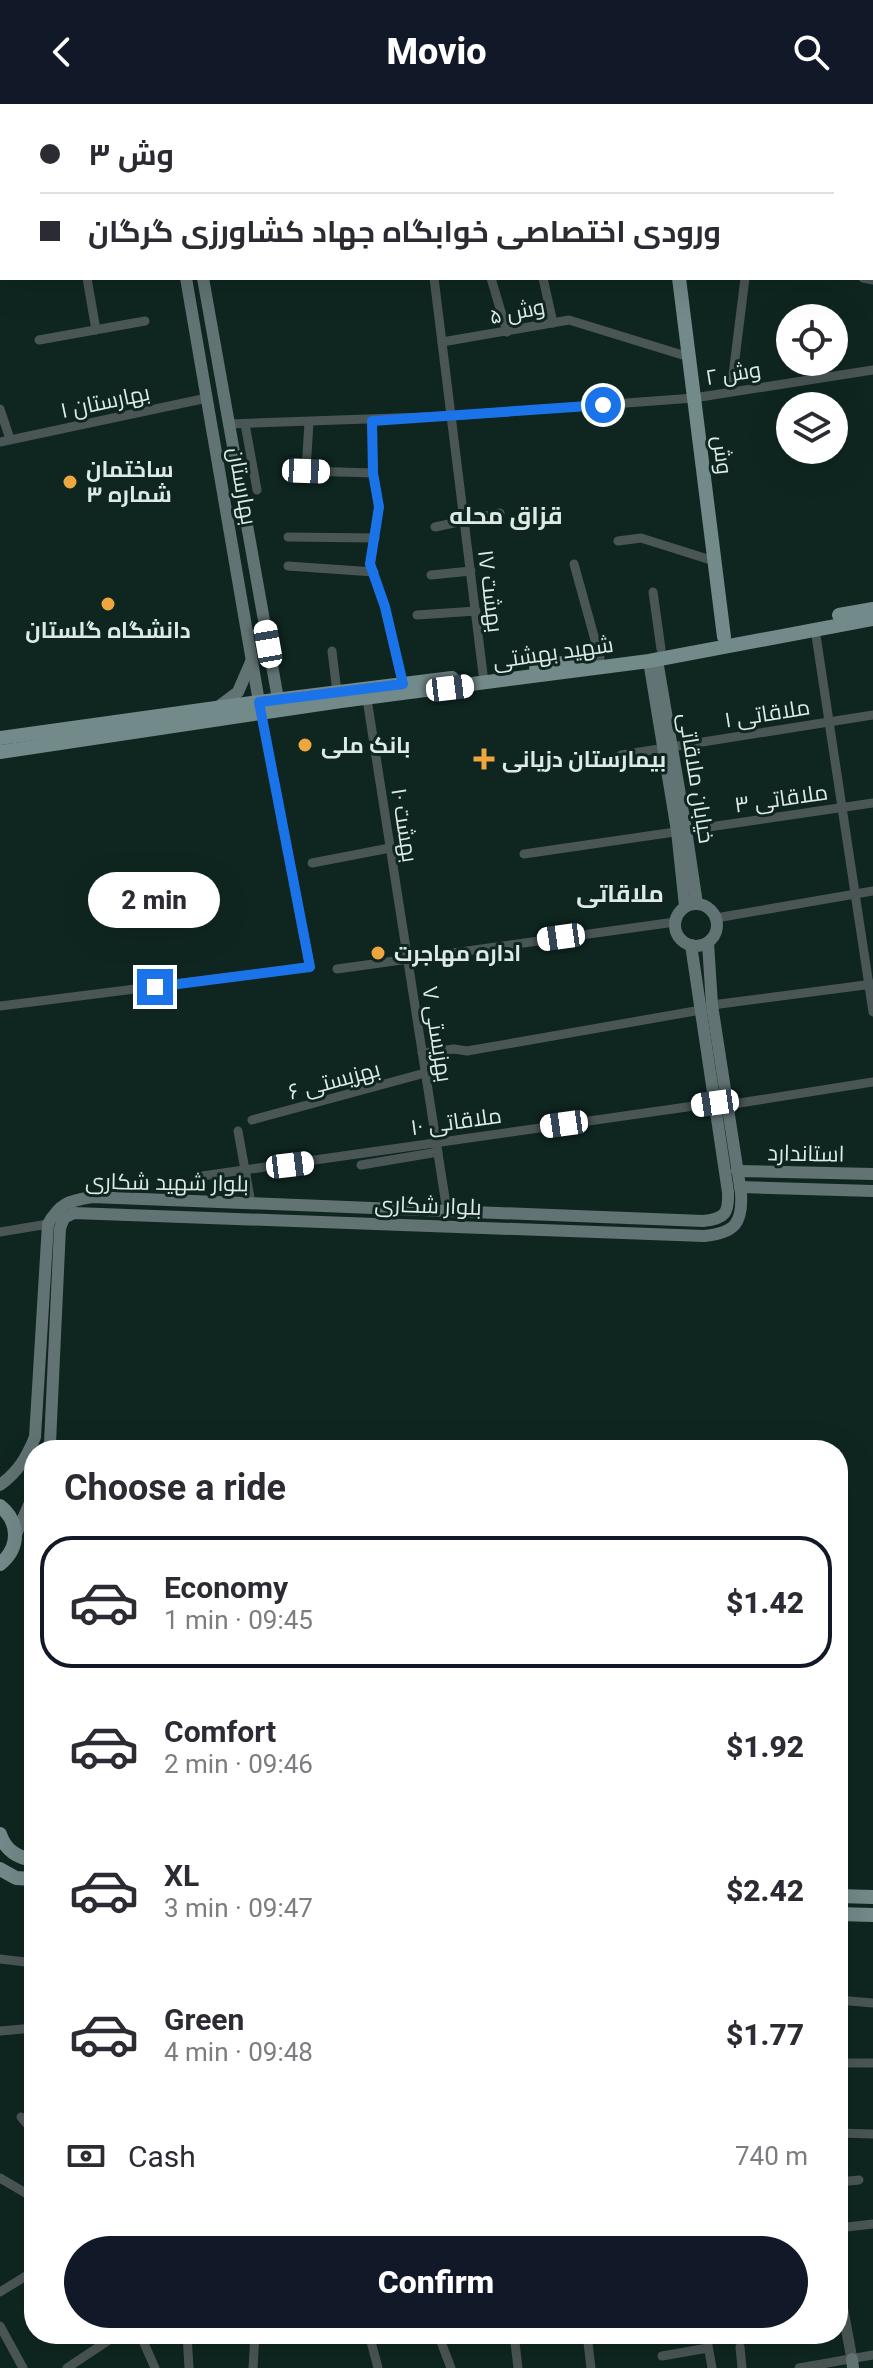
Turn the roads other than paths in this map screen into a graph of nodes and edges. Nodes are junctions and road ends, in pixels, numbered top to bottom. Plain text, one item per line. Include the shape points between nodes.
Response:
1 (87, 280) edge
2 (186, 280) edge
3 (203, 280) edge
4 (434, 280) edge
5 (492, 280) edge
6 (543, 280) edge
7 (679, 280) edge
8 (745, 280) edge
9 (145, 321) dead end
10 (553, 323) junction
11 (96, 330) junction
12 (507, 332) junction
13 (39, 340) dead end
14 (442, 342) junction
15 (689, 357) junction
16 (873, 370) edge
17 (731, 391) junction
18 (207, 398) junction
19 (694, 398) junction
20 (0, 409) edge
21 (451, 416) junction
22 (372, 421) junction
23 (309, 422) junction
24 (229, 424) junction
25 (245, 424) junction
26 (5, 441) edge
27 (236, 466) junction
28 (219, 469) junction
29 (373, 473) junction
30 (257, 490) dead end
31 (500, 513) dead end
32 (464, 521) junction
33 (435, 527) dead end
34 (288, 537) dead end
35 (375, 538) junction
36 (618, 541) dead end
37 (714, 561) junction
38 (574, 564) dead end
39 (288, 566) dead end
40 (471, 571) junction
41 (374, 572) junction
42 (431, 575) dead end
43 (653, 592) dead end
44 (873, 609) edge
45 (476, 611) junction
46 (417, 615) dead end
47 (873, 619) edge
48 (815, 629) junction
49 (724, 637) junction
50 (332, 651) dead end
51 (654, 654) junction
52 (600, 658) junction
53 (252, 659) junction
54 (483, 674) junction
55 (403, 684) junction
56 (337, 692) junction
57 (367, 699) junction
58 (279, 705) junction
59 (260, 707) junction
60 (217, 708) junction
61 (873, 715) edge
62 (829, 722) junction
63 (0, 738) edge
64 (667, 746) junction
65 (0, 752) edge
66 (621, 755) dead end
67 (873, 803) edge
68 (842, 808) junction
69 (682, 831) junction
70 (390, 848) junction
71 (524, 854) dead end
72 (312, 863) dead end
73 (873, 891) edge
74 (855, 894) junction
75 (691, 905) junction
76 (716, 918) junction
77 (675, 922) junction
78 (708, 943) junction
79 (691, 945) junction
80 (407, 958) junction
81 (337, 969) dead end
82 (871, 985) edge
83 (0, 1006) edge
84 (706, 1008) junction
85 (873, 1012) edge
86 (422, 1053) junction
87 (425, 1073) junction
88 (873, 1082) edge
89 (721, 1104) junction
90 (252, 1120) dead end
91 (238, 1131) dead end
92 (438, 1150) junction
93 (361, 1165) dead end
94 (760, 1172) junction
95 (873, 1174) edge
96 (732, 1175) junction
97 (740, 1187) junction
98 (760, 1187) junction
99 (873, 1191) edge
100 (251, 1203) junction
101 (271, 1204) junction
102 (447, 1211) junction
103 (271, 1219) junction
104 (48, 1224) junction
105 (0, 1232) edge
106 (34, 1440) edge
107 (50, 1440) edge
108 (24, 1462) edge
109 (0, 1485) edge
110 (0, 1506) edge
111 (24, 1516) edge
112 (16, 1534) junction
113 (1, 1566) edge
114 (0, 1834) edge
115 (24, 1858) edge
116 (0, 1869) edge
117 (24, 1878) edge
118 (848, 1896) edge
119 (873, 1897) edge
120 (848, 1914) edge
121 (873, 1915) edge
122 (0, 1959) edge
123 (24, 1962) edge
124 (848, 2001) edge
125 (873, 2003) edge
126 (24, 2029) edge
127 (0, 2031) edge
128 (848, 2063) edge
129 (873, 2063) edge
130 (21, 2117) dead end
131 (24, 2120) edge
132 (848, 2133) edge
133 (873, 2134) edge
134 (0, 2178) edge
135 (859, 2180) dead end
136 (848, 2181) edge
137 (24, 2192) edge
138 (873, 2224) edge
139 (848, 2227) edge
140 (24, 2277) edge
141 (0, 2292) edge
142 (0, 2326) edge
143 (848, 2337) edge
144 (103, 2344) edge
145 (144, 2344) edge
146 (188, 2344) edge
147 (254, 2344) edge
148 (372, 2344) edge
149 (442, 2344) edge
150 (515, 2344) edge
151 (588, 2344) edge
152 (707, 2344) edge
153 (740, 2347) dead end
154 (708, 2348) junction
155 (873, 2355) edge
156 (662, 2356) dead end
157 (853, 2363) edge
158 (23, 2368) edge
159 (67, 2368) edge
160 (155, 2368) edge
161 (189, 2368) edge
162 (253, 2368) edge
163 (378, 2368) edge
164 (451, 2368) edge
165 (518, 2368) edge
166 (591, 2368) edge
167 (712, 2368) edge
168 (742, 2368) edge
169 (801, 2368) edge

1 - 11 street
2 - 18 main road, بهارستان
3 - 24 main road, بهارستان
4 - 14 street, بهشت ۱۷
5 - 12 street
6 - 10 street
7 - 15 main road, وش
8 - 17 street
9 - 11 street
10 - 12 street, وش ۵
10 - 15 street, وش ۵ via 569,320
11 - 13 street
12 - 14 street, وش ۵
14 - 21 street, بهشت ۱۷
15 - 19 main road, وش
16 - 17 street, وش ۲
17 - 19 street, وش ۲
18 - 26 street, ۱ بهارستان
18 - 28 main road, بهارستان
19 - 21 street, وش ۲
19 - 37 main road, وش
20 - 26 street
21 - 22 street, وش ۲
21 - 32 street, بهشت ۱۷
22 - 23 street, وش ۲
22 - 29 street
23 - 25 street, وش ۲
23 - 29 street via 306,471
24 - 25 street, وش ۲
24 - 27 main road, بهارستان
25 - 30 street
27 - 28 main road
27 - 58 main road, بهارستان
28 - 53 main road, بهارستان
29 - 35 street via 379,507
31 - 32 street
32 - 33 street
32 - 40 street, بهشت ۱۷
34 - 35 street
35 - 41 street via 370,564
36 - 37 street via 641,538
37 - 49 main road, وش
38 - 52 street
39 - 41 street
40 - 42 street
40 - 45 street, بهشت ۱۷
41 - 55 street
43 - 51 street
44 - 49 main road, شهید بهشتی
45 - 46 street
45 - 54 street, بهشت ۱۷
47 - 48 main road, شهید بهشتی
48 - 51 main road, شهید بهشتی
48 - 62 street
49 - 51 main road, شهید بهشتی
50 - 56 street
51 - 52 main road, شهید بهشتی
51 - 57 main road, شهید بهشتی
51 - 64 main road, خیابان ملاقاتی
52 - 54 main road, شهید بهشتی
53 - 59 main road, بهارستان
53 - 60 main road via 238,692
54 - 55 main road, شهید بهشتی
55 - 56 main road, شهید بهشتی
56 - 58 main road, شهید بهشتی
57 - 58 main road, شهید بهشتی
57 - 70 street, بهشت ۱۰
58 - 59 main road, شهید بهشتی
59 - 60 main road, شهید بهشتی
59 - 65 main road, شهید بهشتی
59 - 83 street via 310,967
60 - 63 main road, شهید بهشتی
61 - 62 street, ملاقاتی ۱
62 - 64 street, ملاقاتی ۱
62 - 68 street
64 - 66 street, ملاقاتی ۱
64 - 69 main road, خیابان ملاقاتی
67 - 68 street, ملاقاتی ۳
68 - 69 street, ملاقاتی ۳
68 - 74 street
69 - 71 street, ملاقاتی ۳
69 - 75 main road, خیابان ملاقاتی
70 - 72 street
70 - 80 street, بهشت ۱۰
73 - 74 street
74 - 76 street
74 - 82 street
75 - 76 main road via 708,907
75 - 77 main road via 678,912
76 - 78 main road via 717,930
77 - 79 main road via 678,937
77 - 80 street
78 - 79 main road
78 - 84 main road, بلوار شکاری
79 - 84 main road, بلوار شکاری
80 - 81 street
80 - 86 street, ۷ بهزیستی
82 - 84 street
82 - 85 street
84 - 86 street via 467,1051
84 - 89 main road, بلوار شکاری
86 - 87 street, ۷ بهزیستی
87 - 90 street, بهزیستی ۶
87 - 92 street, ۷ بهزیستی
88 - 89 street, ۱۰ ملاقاتی
89 - 92 street, ۱۰ ملاقاتی via 202,1176
89 - 96 main road, بلوار شکاری
91 - 100 street
92 - 93 street
92 - 102 street, ۷ بهزیستی
94 - 95 main road, استاندارد
94 - 96 main road, استاندارد
94 - 98 main road
96 - 97 main road, بلوار شکاری
96 - 102 main road, بلوار شهید شکاری via 729,1204 715,1220
97 - 98 main road, استاندارد
97 - 103 main road, بلوار شکاری via 740,1217 720,1235
98 - 99 main road, استاندارد
100 - 101 main road, بلوار شهید شکاری
100 - 104 main road, بلوار شهید شکاری via 92,1197 71,1200
101 - 102 main road, بلوار شهید شکاری
101 - 103 main road
103 - 107 main road, بلوار شکاری via 91,1212 64,1218
104 - 105 street
104 - 106 main road
108 - 109 main road
110 - 112 main road
111 - 112 main road
112 - 113 main road
114 - 115 main road via 3,1844
116 - 117 main road
118 - 119 main road
120 - 121 main road
122 - 123 street
124 - 125 street
126 - 127 street
128 - 129 street
130 - 131 street
132 - 133 street
134 - 137 street
135 - 136 street
138 - 139 street
140 - 141 street
142 - 158 street
143 - 157 street
144 - 159 street
145 - 160 street
146 - 161 street
147 - 162 street
148 - 163 street
149 - 164 street
150 - 165 street
151 - 166 street
152 - 154 street
153 - 168 street
154 - 156 street
154 - 167 street
155 - 157 street
157 - 169 street

